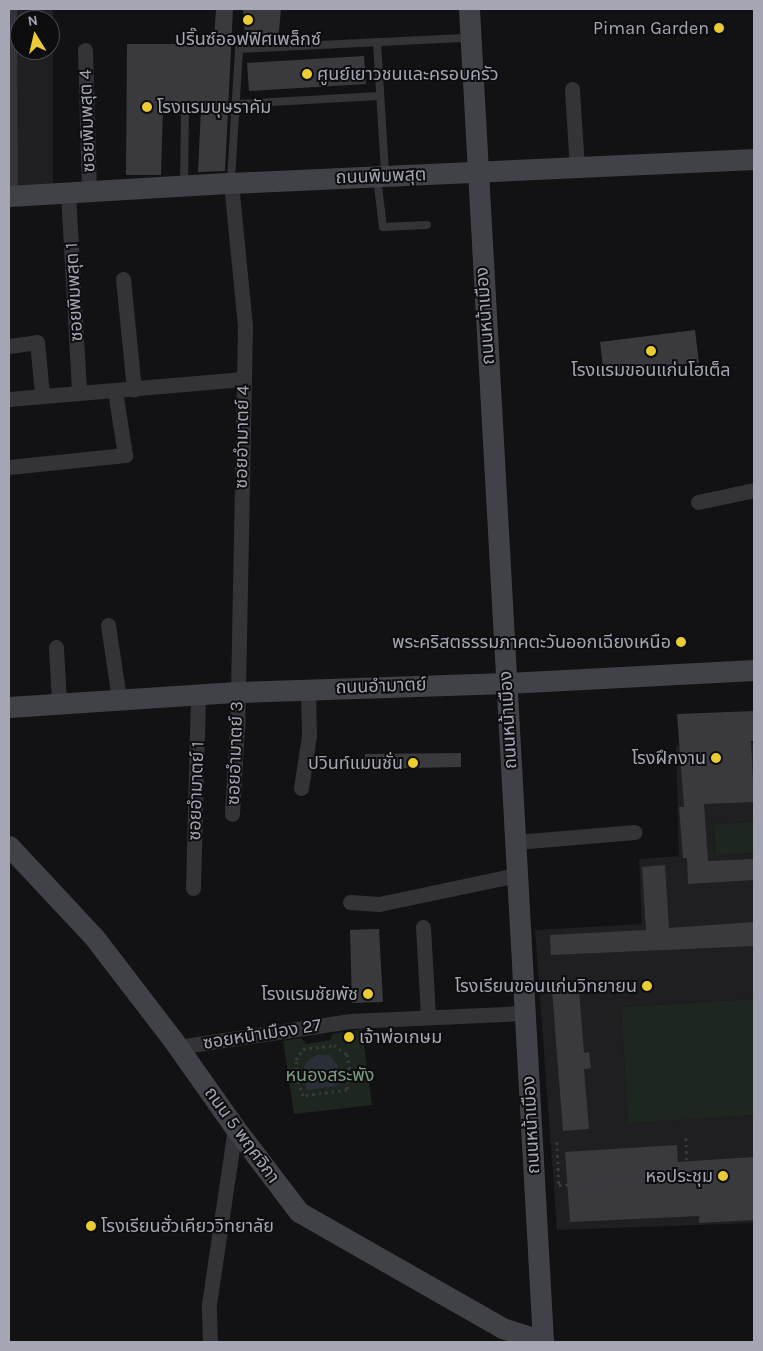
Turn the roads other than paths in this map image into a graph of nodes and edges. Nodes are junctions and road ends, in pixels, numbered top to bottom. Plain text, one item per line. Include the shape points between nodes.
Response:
1 (13, 9) edge
2 (469, 9) edge
3 (470, 38) junction
4 (376, 42) junction
5 (85, 50) dead end
6 (572, 89) dead end
7 (379, 96) junction
8 (236, 104) junction
9 (185, 108) dead end
10 (754, 159) edge
11 (577, 168) junction
12 (477, 172) junction
13 (381, 176) junction
14 (231, 183) junction
15 (184, 186) junction
16 (89, 191) junction
17 (68, 193) junction
18 (11, 196) edge
19 (427, 225) dead end
20 (123, 279) dead end
21 (9, 346) edge
22 (243, 379) junction
23 (134, 389) junction
24 (115, 391) junction
25 (79, 392) junction
26 (42, 394) junction
27 (9, 398) edge
28 (9, 467) edge
29 (754, 490) edge
30 (698, 502) dead end
31 (108, 625) dead end
32 (56, 647) dead end
33 (754, 670) edge
34 (506, 683) junction
35 (308, 688) junction
36 (237, 692) junction
37 (198, 694) junction
38 (119, 699) junction
39 (59, 704) junction
40 (9, 707) edge
41 (301, 788) dead end
42 (232, 814) dead end
43 (635, 832) dead end
44 (516, 842) junction
45 (11, 855) edge
46 (518, 875) junction
47 (193, 888) dead end
48 (350, 902) dead end
49 (423, 927) dead end
50 (525, 1013) junction
51 (428, 1017) junction
52 (178, 1047) junction
53 (235, 1128) junction
54 (210, 1342) edge
55 (543, 1342) edge

1 - 18 lane
2 - 3 street, ถนนหน้าเมือง
3 - 4 lane
3 - 12 street, ถนนหน้าเมือง
4 - 7 lane
4 - 8 lane via 239,49
5 - 16 street, ซอยพิมพสุต 4
6 - 11 street
7 - 8 lane
7 - 13 lane
8 - 14 lane
9 - 15 lane
10 - 11 street, ถนนพิมพสุต
11 - 12 street, ถนนพิมพสุต
12 - 13 street, ถนนพิมพสุต
12 - 34 street, ถนนหน้าเมือง
13 - 14 street, ถนนพิมพสุต
13 - 19 lane via 383,227
14 - 15 street, ถนนพิมพสุต
14 - 22 street, ซอยอำมาตย์ 4 via 245,326
15 - 16 street, ถนนพิมพสุต
16 - 17 street, ถนนพิมพสุต
17 - 18 street, ถนนพิมพสุต
17 - 25 street, ซอยพิมพสุต 1
20 - 23 street
21 - 26 street via 37,342
22 - 23 street
22 - 36 street, ซอยอำมาตย์ 4
23 - 24 street
24 - 25 street
24 - 28 street via 125,454
25 - 26 street
26 - 27 street
29 - 30 street
31 - 38 street
32 - 39 street
33 - 34 street, ถนนอำมาตย์
34 - 35 street, ถนนอำมาตย์
34 - 44 street, ถนนหน้าเมือง
35 - 36 street, ถนนอำมาตย์
35 - 41 street via 309,736
36 - 37 street, ถนนอำมาตย์
36 - 42 street, ซอยอำมาตย์ 3
37 - 38 street, ถนนอำมาตย์
37 - 47 street, ซอยอำมาตย์ 1
38 - 39 street, ถนนอำมาตย์
39 - 40 street, ถนนอำมาตย์
43 - 44 street
44 - 46 street, ถนนหน้าเมือง
45 - 52 street, ถนน 5 พฤศจิกา via 94,937
46 - 48 street via 379,904
46 - 50 street, ถนนหน้าเมือง
49 - 51 street
50 - 51 street, ซอยหน้าเมือง 27
50 - 55 street, ถนนหน้าเมือง
51 - 52 street, ซอยหน้าเมือง 27 via 350,1021
52 - 53 street, ถนน 5 พฤศจิกา
53 - 54 street via 209,1304
53 - 55 street, ถนน 5 พฤศจิกา via 299,1212 502,1328

